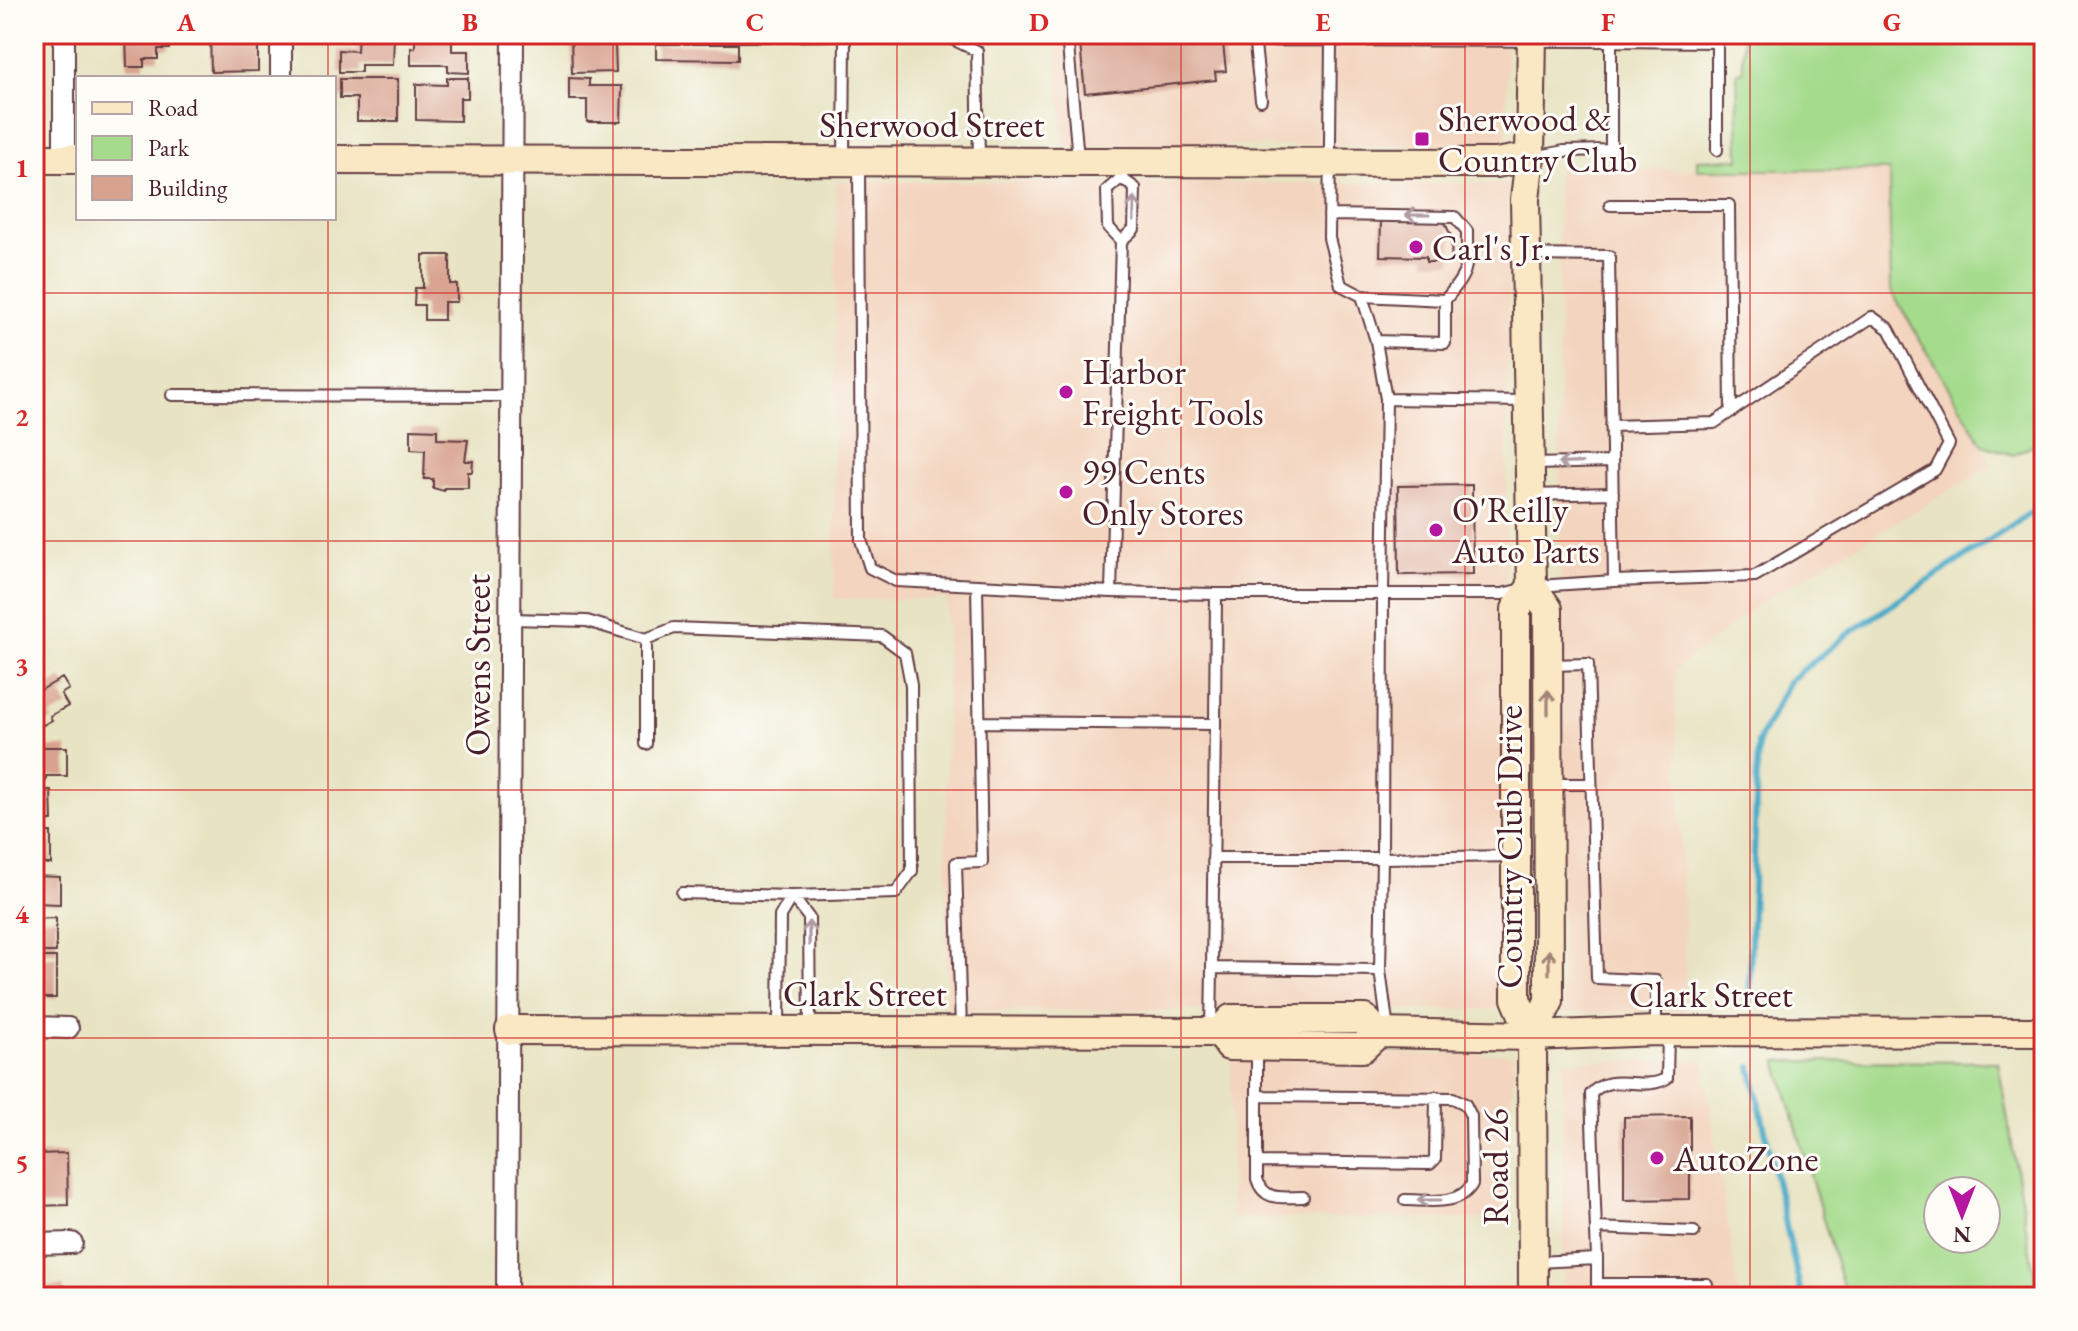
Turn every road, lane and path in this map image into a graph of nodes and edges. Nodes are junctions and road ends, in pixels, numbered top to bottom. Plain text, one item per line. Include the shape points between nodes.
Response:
1 (64, 34) edge
2 (281, 34) edge
3 (513, 34) edge
4 (667, 34) edge
5 (908, 34) edge
6 (942, 34) edge
7 (1067, 34) edge
8 (845, 35) edge
9 (1254, 37) edge
10 (1458, 37) edge
11 (1532, 37) edge
12 (1681, 38) edge
13 (1331, 41) junction
14 (1611, 41) junction
15 (281, 76) edge
16 (1261, 100) dead end
17 (1717, 150) dead end
18 (1530, 157) junction
19 (34, 159) edge
20 (71, 159) edge
21 (336, 160) edge
22 (513, 160) junction
23 (852, 161) junction
24 (979, 161) junction
25 (1078, 162) junction
26 (1331, 163) junction
27 (1121, 170) junction
28 (1610, 205) dead end
29 (1329, 215) junction
30 (1121, 241) junction
31 (1525, 255) junction
32 (1362, 296) junction
33 (1445, 300) junction
34 (1376, 341) junction
35 (172, 395) dead end
36 (512, 396) junction
37 (1386, 399) junction
38 (1527, 401) junction
39 (1731, 412) junction
40 (1611, 426) junction
41 (1612, 462) junction
42 (1528, 464) junction
43 (1613, 493) junction
44 (1529, 495) junction
45 (1614, 581) junction
46 (977, 585) junction
47 (1532, 586) junction
48 (1111, 592) junction
49 (1216, 594) junction
50 (1383, 594) junction
51 (511, 619) junction
52 (646, 639) junction
53 (1548, 665) junction
54 (979, 722) junction
55 (1215, 724) junction
56 (646, 744) dead end
57 (1549, 784) junction
58 (1590, 784) junction
59 (1517, 856) junction
60 (1213, 858) junction
61 (1382, 858) junction
62 (682, 893) dead end
63 (792, 896) junction
64 (1212, 968) junction
65 (1380, 970) junction
66 (1347, 1019) junction
67 (34, 1027) edge
68 (68, 1028) dead end
69 (510, 1030) junction
70 (779, 1031) junction
71 (810, 1031) junction
72 (961, 1031) junction
73 (1662, 1031) junction
74 (1215, 1032) junction
75 (2044, 1032) edge
76 (1384, 1033) junction
77 (1532, 1036) junction
78 (1257, 1047) junction
79 (1257, 1096) junction
80 (1436, 1097) junction
81 (1257, 1162) junction
82 (1303, 1197) dead end
83 (1405, 1200) dead end
84 (1596, 1228) junction
85 (1694, 1232) dead end
86 (72, 1243) dead end
87 (34, 1244) edge
88 (1597, 1259) junction
89 (1533, 1262) junction
90 (1597, 1284) junction
91 (507, 1297) edge
92 (1533, 1297) edge
93 (1598, 1297) edge
94 (1707, 1297) edge

1 - 20 street
2 - 15 street
3 - 22 street, Owens Street
4 - 8 lane
5 - 8 lane
6 - 24 lane via 977,51
7 - 25 lane
8 - 23 lane
9 - 13 lane
9 - 16 lane
10 - 11 lane
10 - 13 lane
11 - 14 lane
11 - 18 street, Country Club Drive
12 - 14 lane
12 - 17 lane via 1717,42
13 - 26 lane
14 - 18 lane via 1611,150
18 - 26 street, Sherwood Street via 1496,163
18 - 31 street, Country Club Drive
19 - 20 street
21 - 22 street, Sherwood Street
22 - 23 street, Sherwood Street
22 - 36 street, Owens Street
23 - 24 street, Sherwood Street
23 - 46 lane via 861,540 870,568 896,581
24 - 25 street, Sherwood Street
25 - 27 street, Sherwood Street
26 - 27 street, Sherwood Street
26 - 29 lane
27 - 30 lane via 1107,190 1108,227
30 -> 27 lane via 1134,229 1135,188
28 - 39 lane via 1729,205
29 - 32 lane via 1341,285
33 -> 29 lane via 1467,270 1467,231 1455,217
30 - 48 lane
31 - 38 street, Country Club Drive
31 - 40 lane via 1609,256
32 - 33 lane
32 - 34 lane
33 - 34 lane via 1445,343
34 - 37 lane
35 - 36 lane
36 - 51 street, Owens Street
37 - 38 lane
37 - 50 lane
38 - 42 street, Country Club Drive
39 - 40 lane via 1714,423
39 - 45 lane via 1872,317 1889,329 1949,444 1935,470 1755,576
40 - 41 lane
41 -> 42 lane
41 - 43 lane
42 - 44 street, Country Club Drive
43 - 44 lane
43 - 45 lane
44 - 47 street, Country Club Drive
45 - 47 lane
46 - 48 lane
46 - 54 lane
47 - 50 lane via 1502,594
47 - 53 street, Country Club Drive via 1548,609
47 - 59 street, Country Club Drive via 1516,609
48 - 49 lane
49 - 50 lane
49 - 55 lane
50 - 61 lane
51 - 52 lane via 587,621
51 - 69 street, Owens Street
52 - 56 lane
52 - 63 lane via 674,628 882,636 905,653 911,685 912,871 896,893
57 -> 53 street, Country Club Drive
53 - 58 lane via 1588,664
54 - 55 lane
54 - 72 lane via 982,862 956,863
55 - 60 lane
57 - 58 lane
77 -> 57 street, Country Club Drive via 1549,1001
58 - 73 lane via 1597,978 1656,981
59 - 61 lane
59 - 77 street, Country Club Drive via 1516,999
60 - 61 lane
60 - 64 lane
61 - 65 lane
62 - 63 lane
63 - 70 lane via 780,916
71 -> 63 lane via 809,918
64 - 65 lane
64 - 74 lane
65 - 76 lane
66 - 74 street, Clark Street via 1231,1019
66 - 76 street, Clark Street via 1365,1019
66 - 78 street via 1334,1032 1261,1034
67 - 68 street
69 - 70 street, Clark Street
69 - 91 street, Owens Street
70 - 71 street, Clark Street
71 - 72 street, Clark Street
72 - 74 street, Clark Street
73 - 75 street, Clark Street
73 - 77 street, Clark Street
73 - 84 lane via 1667,1078 1657,1084 1611,1082 1591,1094
74 - 78 street, Clark Street via 1229,1046
76 - 77 street, Clark Street
76 - 78 street, Clark Street via 1362,1048
77 - 89 street, Road 26
78 - 79 lane
79 - 80 lane
79 - 81 lane
80 - 81 lane via 1435,1159 1430,1164
80 -> 83 lane via 1465,1104 1471,1116 1472,1184 1457,1199
81 - 82 lane via 1260,1189 1271,1198
84 - 85 lane
84 - 88 lane
86 - 87 street
88 - 89 lane
88 - 90 lane
89 - 92 street, Road 26
90 - 93 lane
90 - 94 lane via 1707,1284

